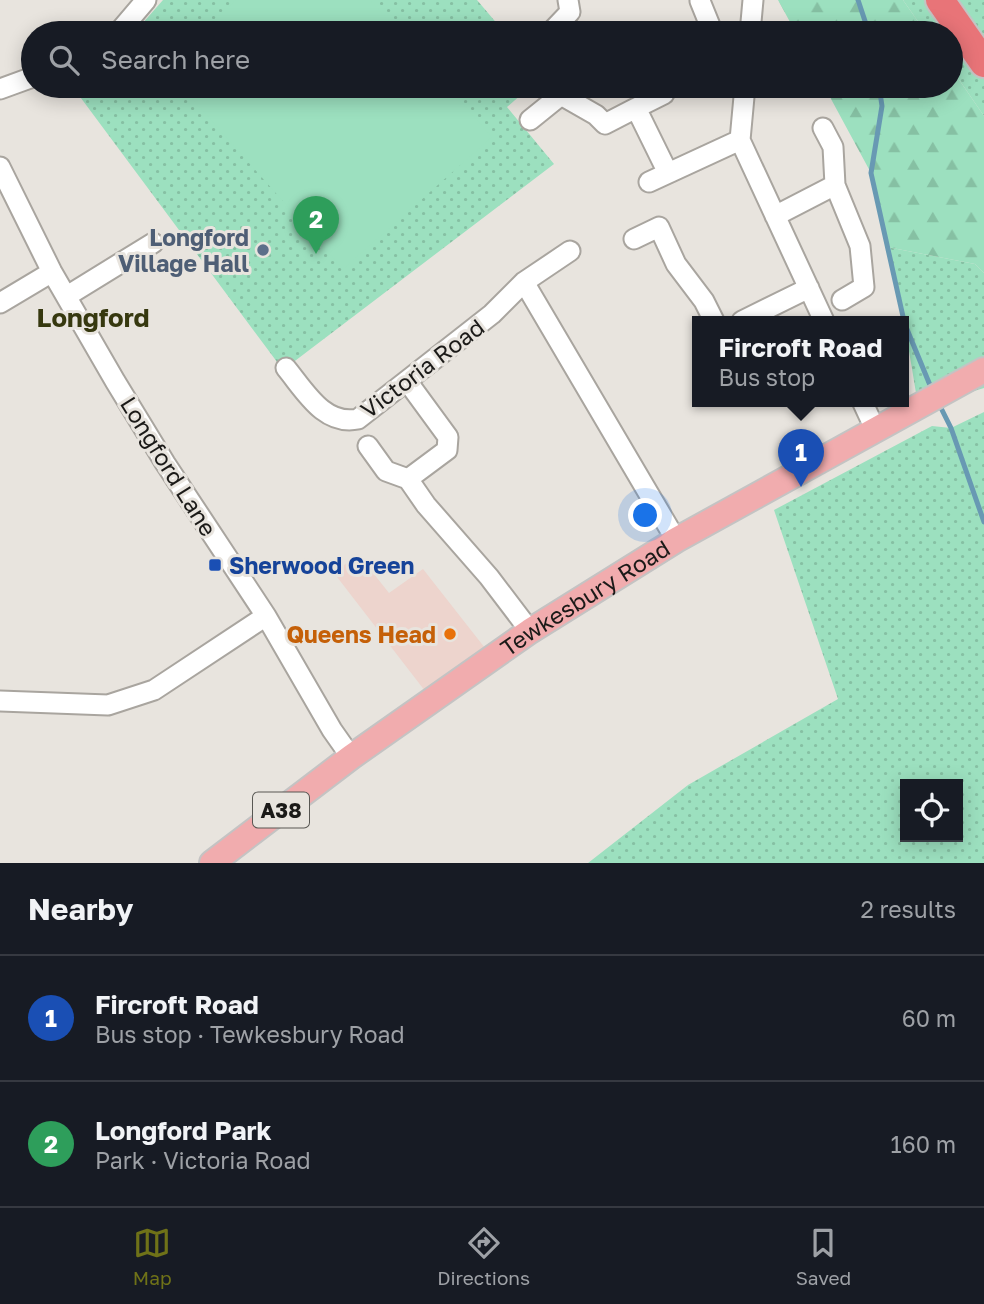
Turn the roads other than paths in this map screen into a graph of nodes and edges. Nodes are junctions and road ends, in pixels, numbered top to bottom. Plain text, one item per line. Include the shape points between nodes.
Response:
1 (146, 0) edge
2 (568, 0) edge
3 (753, 0) edge
4 (940, 0) edge
5 (700, 1) edge
6 (128, 21) edge
7 (561, 21) edge
8 (708, 21) edge
9 (751, 21) edge
10 (955, 21) edge
11 (963, 32) edge
12 (984, 62) edge
13 (21, 81) edge
14 (0, 89) edge
15 (557, 98) edge
16 (566, 98) edge
17 (656, 98) edge
18 (744, 98) edge
19 (636, 108) junction
20 (530, 120) dead end
21 (823, 128) dead end
22 (740, 140) junction
23 (0, 167) edge
24 (668, 173) junction
25 (649, 182) dead end
26 (835, 185) junction
27 (775, 216) junction
28 (634, 239) dead end
29 (153, 243) dead end
30 (570, 251) dead end
31 (52, 272) junction
32 (524, 282) junction
33 (809, 288) junction
34 (67, 296) junction
35 (842, 300) dead end
36 (0, 303) edge
37 (711, 316) edge
38 (752, 316) edge
39 (822, 316) edge
40 (286, 368) dead end
41 (984, 370) edge
42 (407, 381) junction
43 (865, 407) edge
44 (874, 429) junction
45 (368, 446) dead end
46 (408, 479) junction
47 (676, 540) junction
48 (266, 616) junction
49 (530, 631) junction
50 (0, 701) edge
51 (351, 757) junction
52 (218, 861) edge

1 - 6 street
2 - 7 street via 570,12
3 - 9 street
4 - 10 highway
5 - 8 street
11 - 12 highway
13 - 14 street
15 - 20 street
16 - 19 street via 605,124
17 - 19 street
18 - 22 street
19 - 24 street
21 - 26 street via 833,147
22 - 24 street
22 - 27 street
23 - 31 street, Longford Lane
24 - 25 street
26 - 27 street
26 - 35 street via 860,246 864,287
27 - 33 street
28 - 37 street via 659,228 676,264
29 - 34 street
30 - 32 street, Victoria Road
31 - 34 street, Longford Lane
31 - 36 street
32 - 42 street, Victoria Road via 492,314
32 - 47 street
33 - 38 street
33 - 39 street
34 - 48 street, Longford Lane via 164,463
40 - 42 street, Victoria Road via 324,412 341,420 358,419
41 - 44 main road, Tewkesbury Road / A38
42 - 46 street via 448,437 447,450
43 - 44 street
44 - 47 main road, Tewkesbury Road / A38
45 - 46 street via 386,471
46 - 49 street
47 - 49 main road, Tewkesbury Road / A38
48 - 50 street via 153,691 108,705
48 - 51 street, Longford Lane
49 - 51 main road, Tewkesbury Road / A38
51 - 52 main road, Tewkesbury Road / A38

